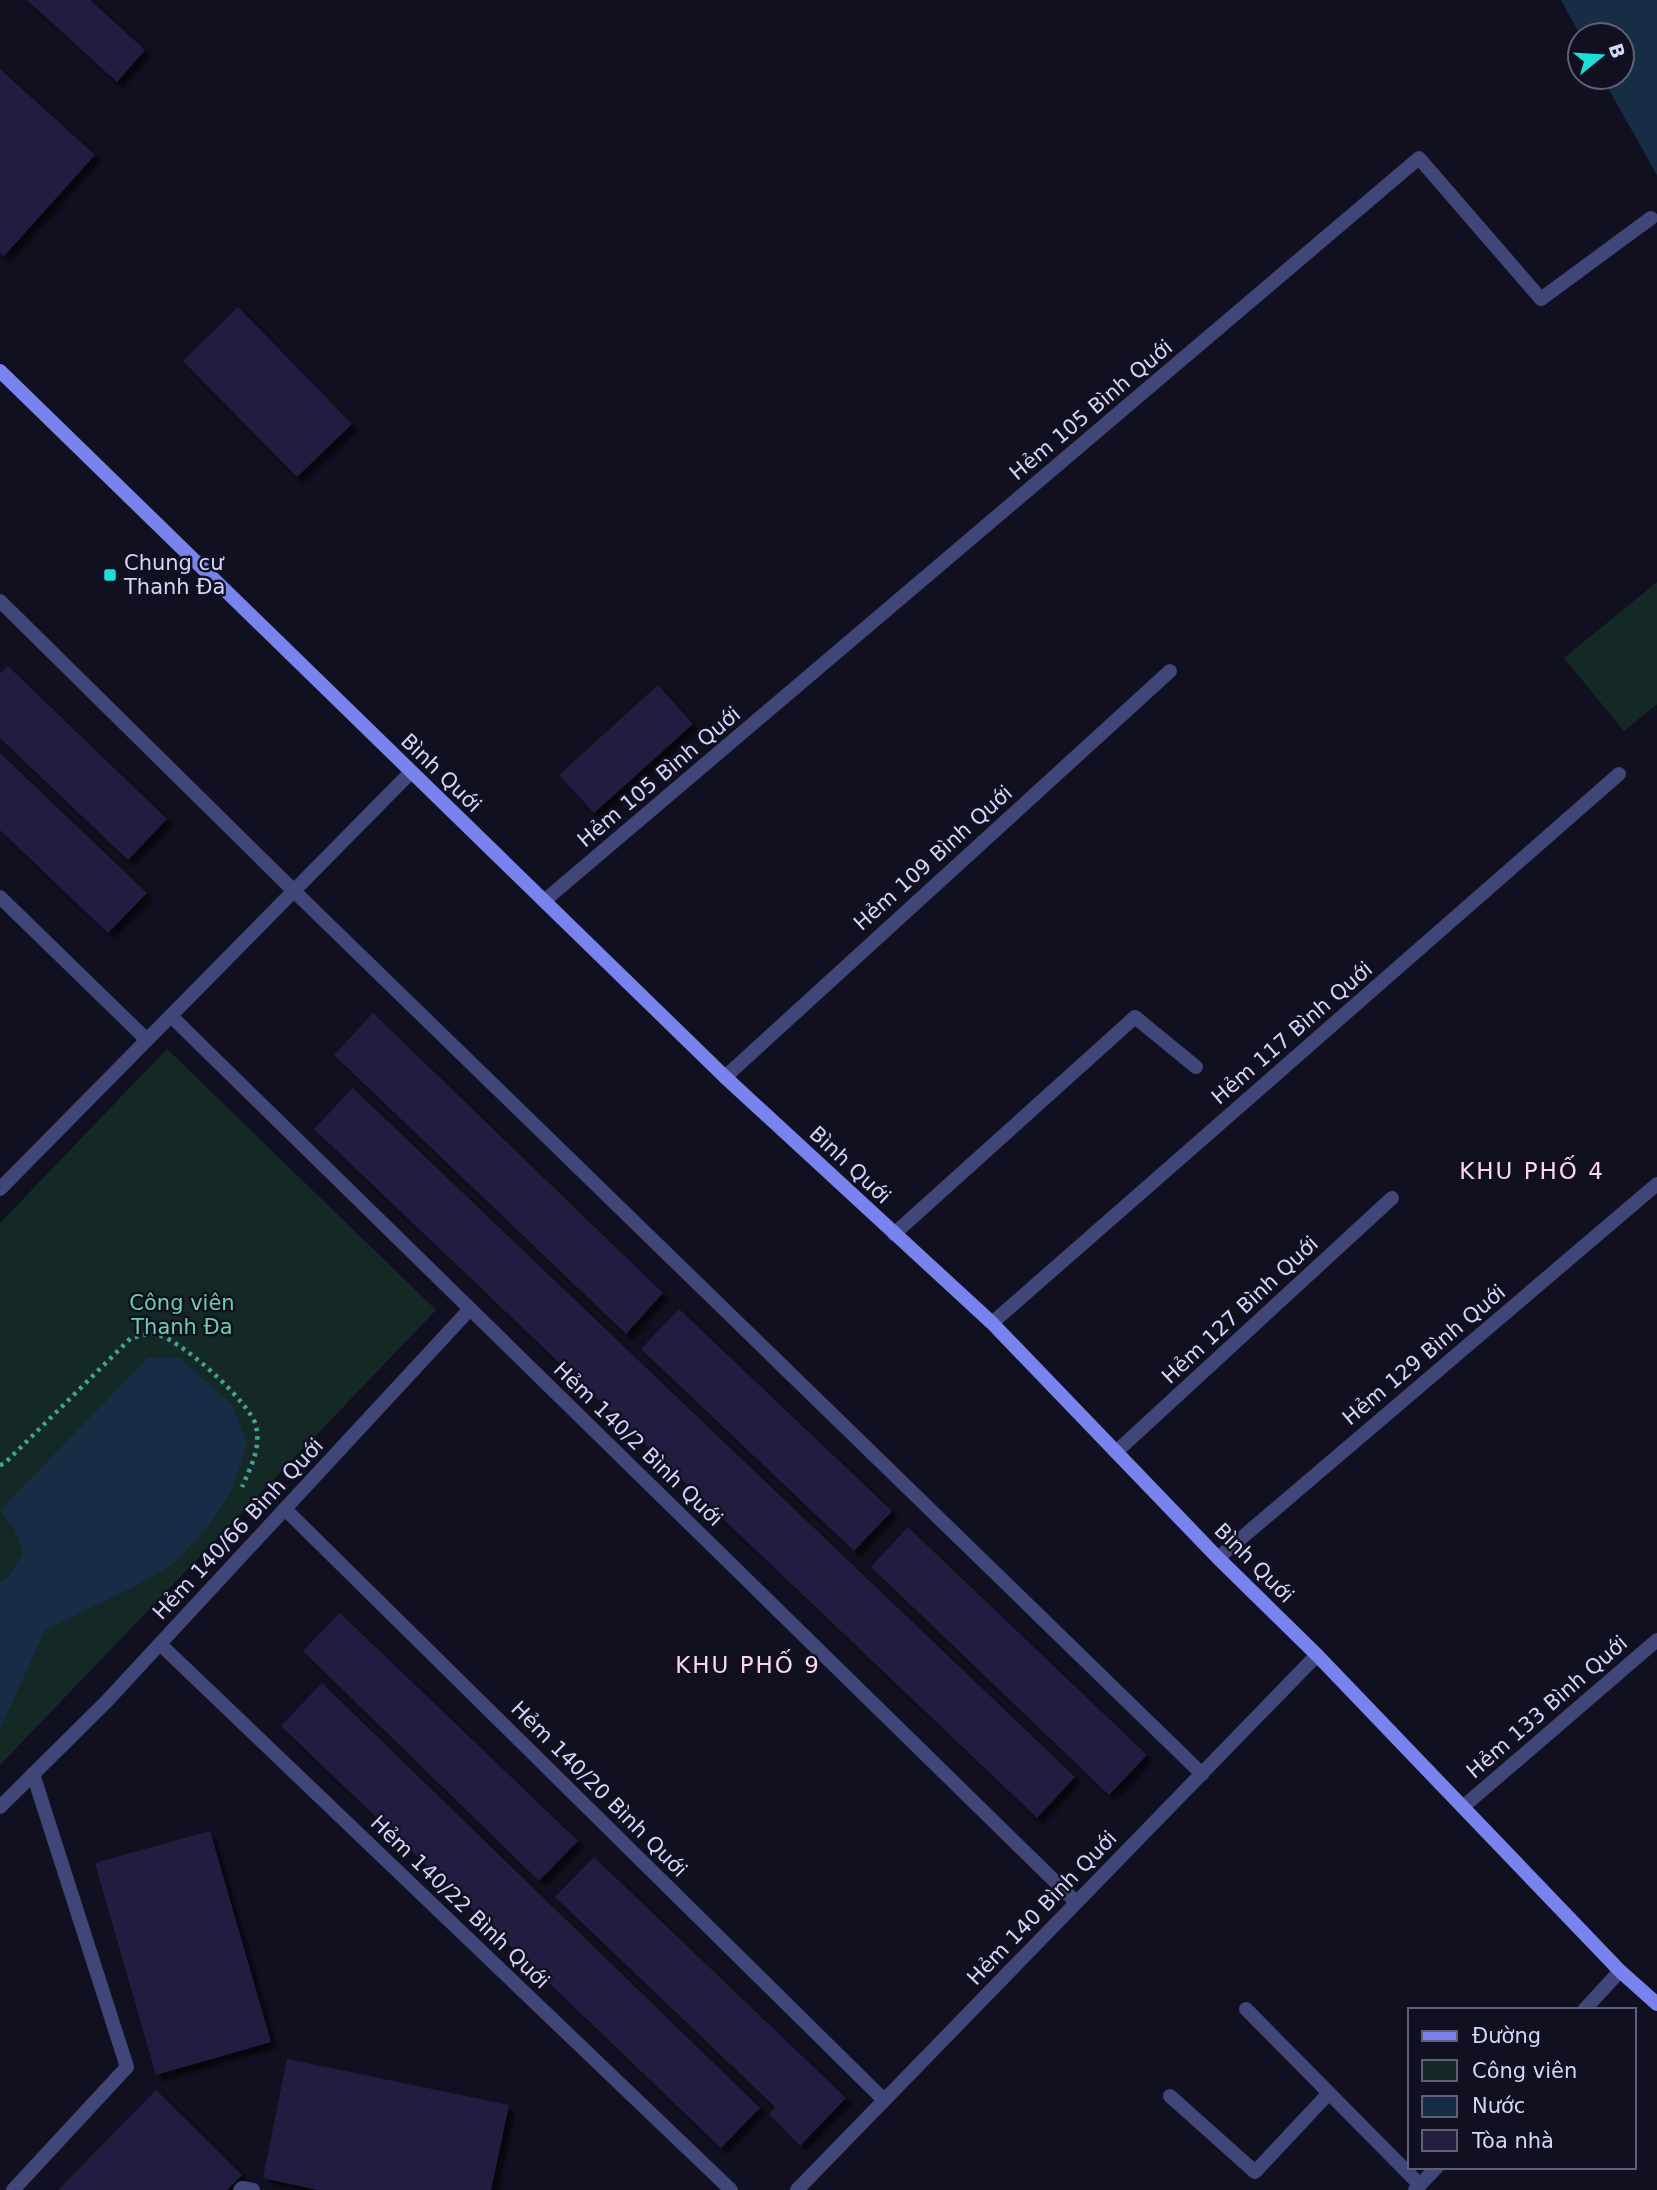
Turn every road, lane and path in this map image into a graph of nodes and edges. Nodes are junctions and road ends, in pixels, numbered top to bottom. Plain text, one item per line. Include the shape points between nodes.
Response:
1 (1651, 218) dead end
2 (0, 372) edge
3 (0, 601) edge
4 (1170, 671) dead end
5 (411, 772) junction
6 (1619, 774) dead end
7 (294, 891) junction
8 (0, 897) edge
9 (544, 901) junction
10 (171, 1016) junction
11 (147, 1040) junction
12 (1196, 1067) dead end
13 (725, 1077) junction
14 (1657, 1184) edge
15 (0, 1189) edge
16 (1392, 1198) dead end
17 (894, 1234) junction
18 (470, 1309) junction
19 (992, 1323) junction
20 (1116, 1452) junction
21 (0, 1465) edge
22 (242, 1488) dead end
23 (285, 1509) junction
24 (1217, 1558) junction
25 (1657, 1640) edge
26 (160, 1644) junction
27 (1317, 1655) junction
28 (33, 1774) junction
29 (1202, 1774) junction
30 (1464, 1806) junction
31 (0, 1807) edge
32 (1076, 1902) junction
33 (1620, 1971) junction
34 (1657, 2004) edge
35 (1586, 2008) edge
36 (1246, 2009) dead end
37 (1329, 2093) junction
38 (1170, 2096) dead end
39 (884, 2100) junction
40 (1435, 2169) edge
41 (1418, 2188) edge
42 (13, 2190) edge
43 (731, 2190) edge
44 (797, 2190) edge

1 - 9 street, Hẻm 105 Bình Quới via 1541,299 1419,158
2 - 5 main road, Bình Quới
3 - 7 street
4 - 13 street, Hẻm 109 Bình Quới
5 - 7 street
5 - 9 main road, Bình Quới
6 - 19 street, Hẻm 117 Bình Quới
7 - 10 street
7 - 29 street
8 - 11 street
9 - 13 main road, Bình Quới
10 - 11 street
10 - 18 street, Hẻm 140/2 Bình Quới
11 - 15 street
12 - 17 street via 1135,1017
13 - 17 main road, Bình Quới
14 - 24 street, Hẻm 129 Bình Quới
16 - 20 street, Hẻm 127 Bình Quới
17 - 19 main road, Bình Quới
18 - 23 street, Hẻm 140/66 Bình Quới
18 - 32 street, Hẻm 140/2 Bình Quới
19 - 20 main road, Bình Quới
20 - 24 main road, Bình Quới
21 - 22 path via 131,1338 155,1333 181,1346 238,1396 256,1423 258,1451
23 - 26 street, Hẻm 140/66 Bình Quới
23 - 39 street, Hẻm 140/20 Bình Quới
24 - 27 main road, Bình Quới
25 - 30 street, Hẻm 133 Bình Quới
26 - 28 street, Hẻm 140/66 Bình Quới
26 - 43 street, Hẻm 140/22 Bình Quới
27 - 29 street, Hẻm 140 Bình Quới
27 - 30 main road, Bình Quới
28 - 31 street, Hẻm 140/66 Bình Quới
28 - 42 street via 127,2067
29 - 32 street, Hẻm 140 Bình Quới
30 - 33 main road, Bình Quới
32 - 39 street, Hẻm 140 Bình Quới
33 - 34 main road, Bình Quới
33 - 35 street
36 - 37 street
37 - 38 street via 1255,2172
37 - 41 street
39 - 44 street, Hẻm 140 Bình Quới
40 - 41 street

